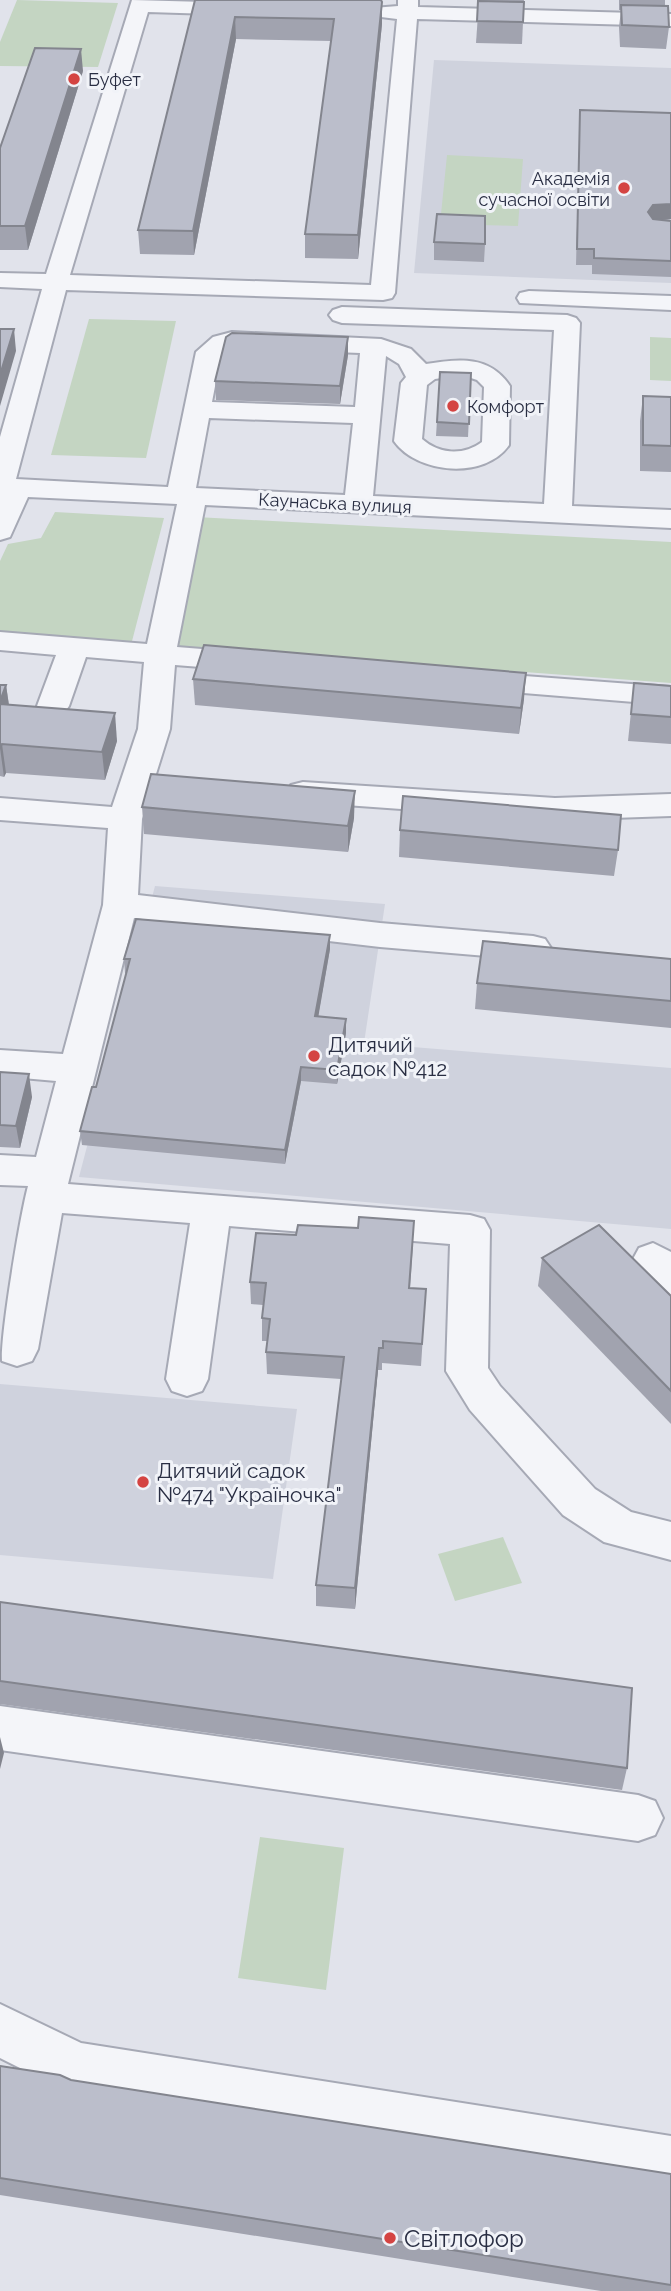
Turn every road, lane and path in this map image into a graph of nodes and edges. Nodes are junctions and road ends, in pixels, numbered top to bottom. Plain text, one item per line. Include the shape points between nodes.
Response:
1 (141, 3) edge
2 (407, 6) edge
3 (258, 9) edge
4 (366, 12) edge
5 (671, 20) edge
6 (0, 280) edge
7 (56, 281) junction
8 (383, 293) junction
9 (671, 303) edge
10 (228, 312) dead end
11 (374, 346) junction
12 (419, 377) dead end
13 (198, 410) junction
14 (367, 415) junction
15 (7, 440) edge
16 (6, 487) edge
17 (187, 497) junction
18 (358, 504) junction
19 (558, 513) junction
20 (671, 519) edge
21 (0, 531) edge
22 (0, 640) edge
23 (74, 647) junction
24 (160, 655) junction
25 (281, 664) edge
26 (449, 678) edge
27 (671, 696) edge
28 (53, 706) edge
29 (277, 790) edge
30 (671, 805) edge
31 (0, 809) edge
32 (125, 819) junction
33 (120, 905) junction
34 (560, 950) edge
35 (0, 1063) edge
36 (78, 1069) junction
37 (0, 1170) edge
38 (49, 1185) junction
39 (212, 1208) junction
40 (17, 1349) dead end
41 (187, 1379) dead end
42 (671, 1541) edge
43 (0, 1728) edge
44 (638, 1818) dead end
45 (0, 2030) edge
46 (671, 2163) edge

1 - 3 street
1 - 7 street
2 - 4 street
2 - 5 street
2 - 8 street
6 - 7 street
7 - 8 street
7 - 15 street
8 - 9 street
10 - 19 street via 567,323
11 - 12 street via 410,359
11 - 13 street via 222,342 209,352
11 - 14 street
13 - 14 street
13 - 17 street
14 - 18 street
15 - 16 street
16 - 17 street, Каунаська вулиця
16 - 21 street
17 - 18 street, Каунаська вулиця
17 - 24 street
18 - 19 street, Каунаська вулиця
19 - 20 street, Каунаська вулиця
22 - 23 street
23 - 24 street
23 - 28 street
24 - 25 street
24 - 32 street via 152,782
26 - 27 street
29 - 30 street via 555,809
31 - 32 street
32 - 33 street
33 - 34 street
33 - 36 street
35 - 36 street
36 - 38 street
37 - 38 street
38 - 39 street
38 - 40 street
39 - 41 street
39 - 42 street via 470,1230 467,1371 485,1398 579,1502 620,1528
43 - 44 street
45 - 46 street via 76,2069

